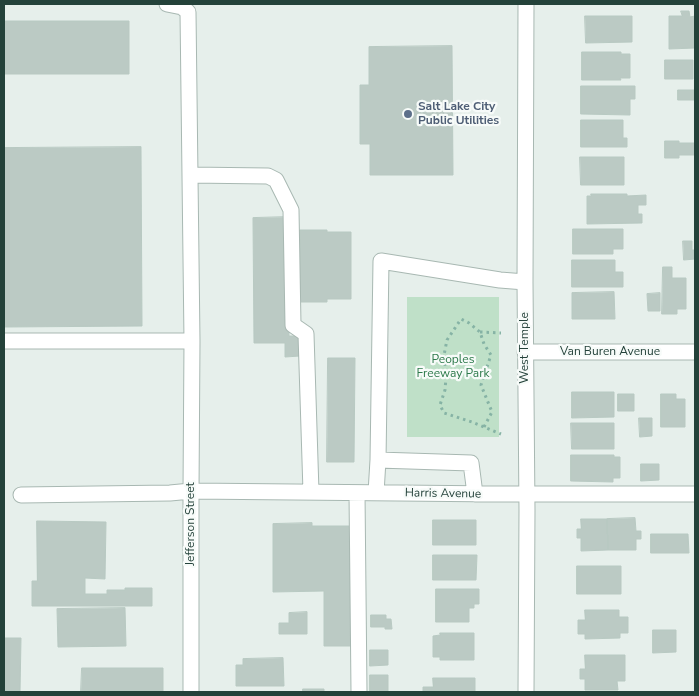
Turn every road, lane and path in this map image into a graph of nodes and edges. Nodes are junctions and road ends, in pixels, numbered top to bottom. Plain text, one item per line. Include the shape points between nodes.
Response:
1 (167, 4) edge
2 (526, 4) edge
3 (190, 175) junction
4 (525, 282) junction
5 (480, 332) junction
6 (500, 333) dead end
7 (4, 342) edge
8 (192, 348) junction
9 (525, 352) junction
10 (695, 352) edge
11 (484, 427) junction
12 (501, 434) dead end
13 (378, 460) junction
14 (191, 491) junction
15 (311, 492) junction
16 (357, 493) junction
17 (376, 493) junction
18 (475, 494) junction
19 (526, 494) junction
20 (695, 494) edge
21 (20, 495) dead end
22 (191, 692) edge
23 (359, 692) edge
24 (526, 692) edge

1 - 3 street, Jefferson Street via 182,7 188,12
2 - 4 street, West Temple
3 - 8 street, Jefferson Street
3 - 15 street via 268,176 276,180 291,210 293,325 306,334
4 - 9 street, West Temple
4 - 13 street via 381,261
5 - 6 path
5 - 11 path via 490,355 481,385 492,412
5 - 11 path via 462,319 447,340 445,390 440,404 444,413
7 - 8 street
8 - 14 street, Jefferson Street
9 - 10 street, Van Buren Avenue
9 - 19 street, West Temple
11 - 12 path
13 - 17 street
13 - 18 street via 472,463
14 - 15 street, Harris Avenue
14 - 21 street, Harris Avenue
14 - 22 street, Jefferson Street
15 - 16 street, Harris Avenue
16 - 17 street, Harris Avenue
16 - 23 street
17 - 18 street, Harris Avenue
18 - 19 street, Harris Avenue
19 - 20 street, Harris Avenue
19 - 24 street, West Temple

